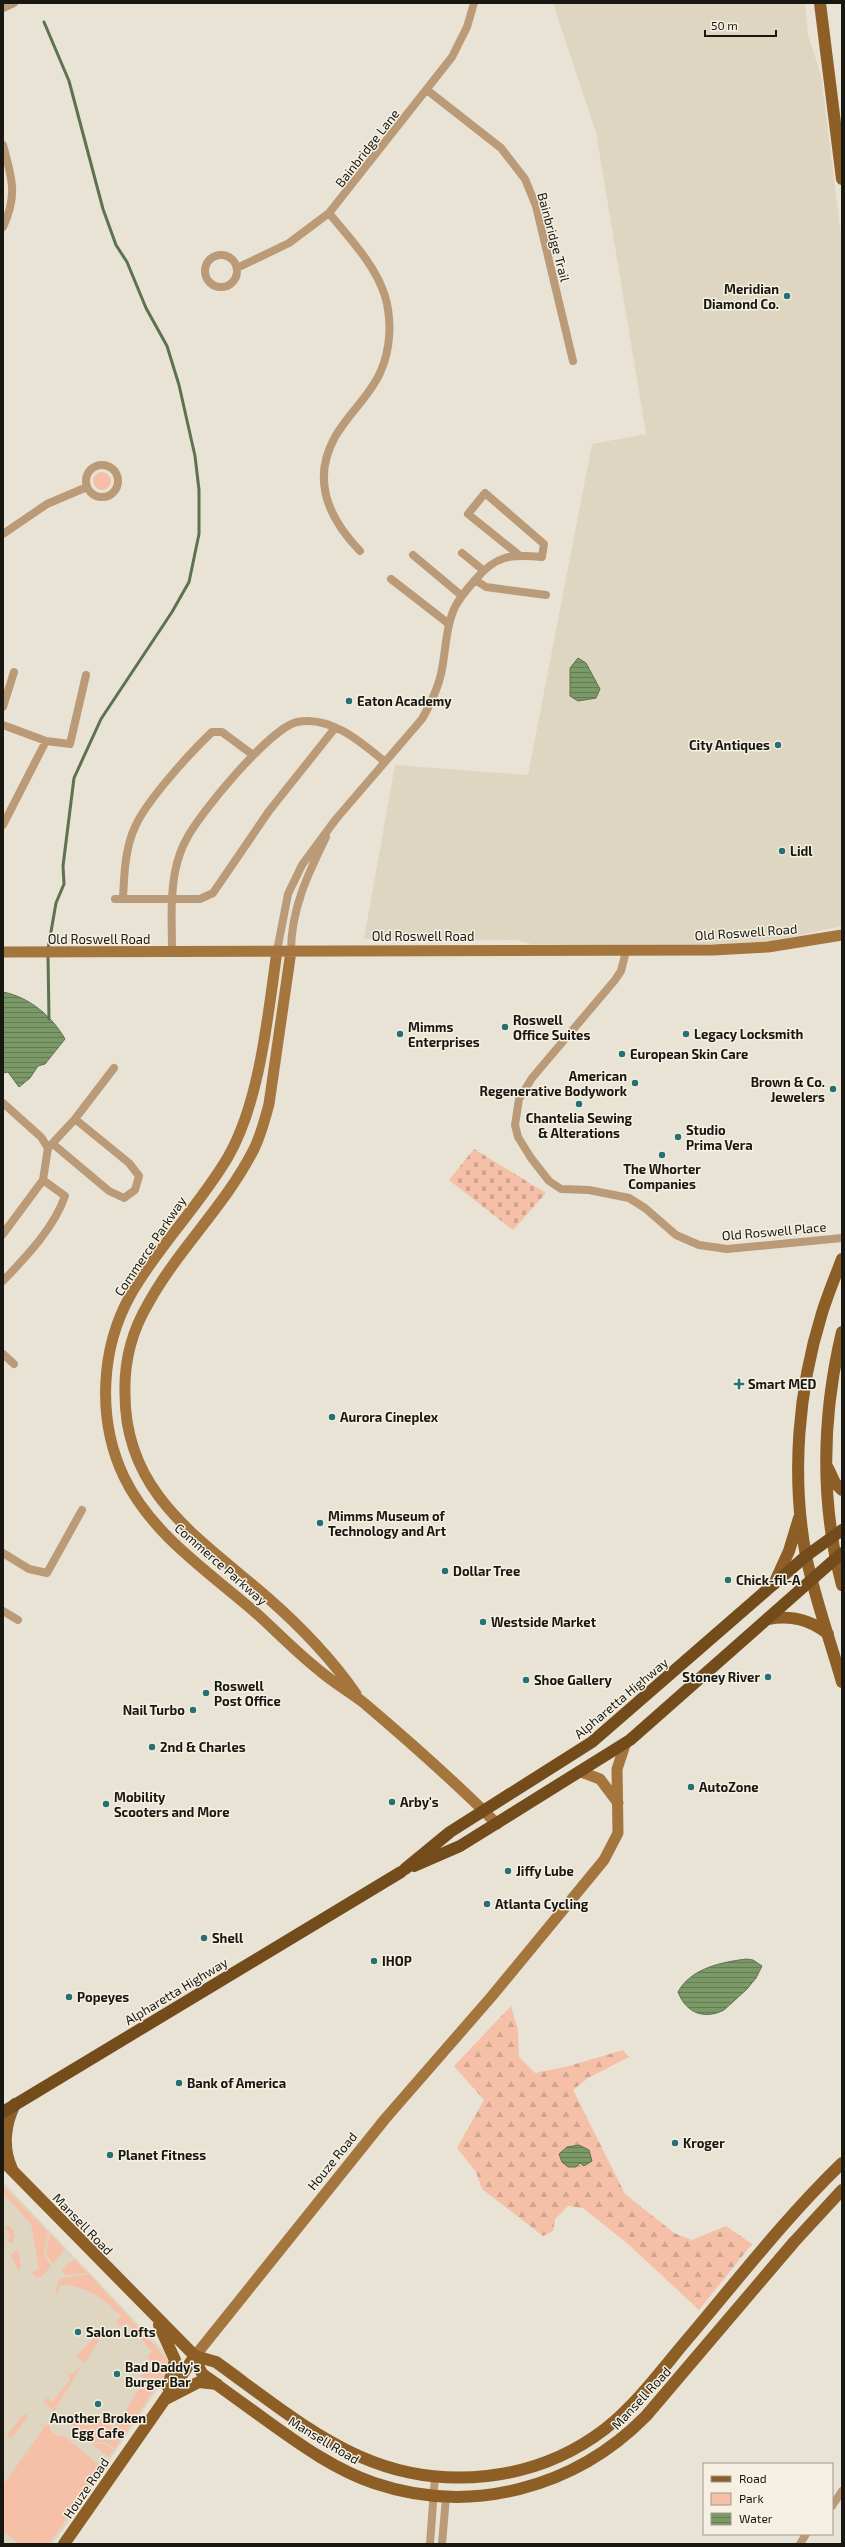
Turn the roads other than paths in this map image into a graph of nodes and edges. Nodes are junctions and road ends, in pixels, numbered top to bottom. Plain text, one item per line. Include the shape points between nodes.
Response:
1 (14, 3) edge
2 (474, 3) edge
3 (820, 3) edge
4 (3, 8) edge
5 (427, 90) junction
6 (3, 145) edge
7 (842, 179) edge
8 (330, 213) junction
9 (3, 227) edge
10 (237, 268) junction
11 (573, 361) dead end
12 (87, 486) dead end
13 (3, 534) edge
14 (360, 551) dead end
15 (462, 553) dead end
16 (413, 555) dead end
17 (519, 555) junction
18 (483, 570) junction
19 (391, 578) dead end
20 (475, 580) junction
21 (546, 595) dead end
22 (462, 596) junction
23 (449, 624) junction
24 (14, 672) dead end
25 (86, 675) dead end
26 (3, 707) edge
27 (3, 725) edge
28 (335, 728) junction
29 (46, 741) junction
30 (253, 755) junction
31 (385, 762) junction
32 (336, 819) junction
33 (3, 825) edge
34 (115, 899) dead end
35 (123, 899) junction
36 (171, 899) junction
37 (842, 935) edge
38 (277, 951) junction
39 (291, 951) junction
40 (626, 951) junction
41 (3, 952) edge
42 (172, 953) junction
43 (114, 1068) dead end
44 (3, 1103) edge
45 (75, 1119) junction
46 (51, 1146) junction
47 (43, 1180) junction
48 (3, 1234) edge
49 (842, 1238) edge
50 (842, 1259) edge
51 (3, 1281) edge
52 (842, 1332) edge
53 (3, 1354) edge
54 (14, 1364) dead end
55 (825, 1463) junction
56 (842, 1490) edge
57 (82, 1510) dead end
58 (801, 1511) junction
59 (837, 1533) edge
60 (3, 1553) edge
61 (806, 1556) junction
62 (839, 1556) edge
63 (812, 1580) junction
64 (774, 1584) junction
65 (842, 1585) edge
66 (3, 1611) edge
67 (768, 1619) junction
68 (18, 1620) dead end
69 (828, 1634) junction
70 (842, 1682) edge
71 (363, 1702) junction
72 (626, 1742) junction
73 (581, 1772) junction
74 (618, 1803) junction
75 (485, 1811) junction
76 (497, 1824) junction
77 (403, 1871) junction
78 (15, 2104) junction
79 (3, 2112) edge
80 (3, 2161) edge
81 (842, 2163) edge
82 (14, 2172) junction
83 (842, 2190) edge
84 (157, 2320) junction
85 (195, 2356) junction
86 (217, 2384) junction
87 (163, 2401) junction
88 (569, 2451) junction
89 (577, 2468) junction
90 (435, 2476) junction
91 (842, 2490) edge
92 (433, 2496) junction
93 (446, 2497) junction
94 (833, 2504) edge
95 (805, 2535) edge
96 (64, 2544) edge
97 (430, 2544) edge
98 (442, 2544) edge
99 (800, 2544) edge

1 - 4 street
2 - 5 street, Bainbridge Lane via 460,43
3 - 7 main road
5 - 8 street, Bainbridge Lane
5 - 11 street, Bainbridge Trail via 501,148 526,179 536,206
6 - 9 street via 14,191 11,211
8 - 10 street, Bainbridge Lane via 289,243
8 - 14 street via 376,274 385,295 389,319 388,346 380,373 369,392 335,436 324,469 325,492 331,514 343,534
10 - 10 street via 236,278 224,287 210,282 205,273 207,262 216,256 232,258
12 - 13 street via 47,504
15 - 18 street
16 - 22 street
17 - 17 street via 542,557 544,544 485,493 468,514
17 - 18 street via 494,561
18 - 20 street
19 - 23 street
20 - 21 street via 486,587
20 - 22 street
22 - 23 street
23 - 31 street via 442,670 432,703 422,720
24 - 26 street
25 - 29 street via 70,744
27 - 29 street
28 - 30 street via 318,723 297,722 276,732
28 - 31 street via 366,746
28 - 36 street via 270,811 213,893 200,899
29 - 33 street
30 - 35 street via 222,732 212,732 201,743 144,811 134,827 128,848
30 - 36 street via 197,822 186,840 175,871
31 - 32 street
32 - 38 street via 311,850 294,879 284,910
32 - 39 street via 310,869 299,897 292,927
34 - 35 street
35 - 36 street
36 - 42 street
37 - 40 street, Old Roswell Road via 746,948
38 - 39 street, Old Roswell Road
38 - 42 street, Old Roswell Road
38 - 71 street, Commerce Parkway via 246,1120 225,1162 141,1279 124,1310 108,1363 108,1423 111,1442 125,1479 144,1509 167,1536 320,1672
39 - 40 street, Old Roswell Road
39 - 71 street, Commerce Parkway via 268,1104 262,1127 244,1167 156,1290 141,1317 130,1348 125,1403 135,1454 159,1498 193,1535 269,1598 319,1646
40 - 49 street, Old Roswell Place via 621,971 615,980 532,1078 518,1099 518,1137 531,1158 555,1186 628,1198 645,1208 676,1235 699,1245 727,1249
41 - 42 street, Old Roswell Road
43 - 45 street
44 - 46 street
45 - 46 street
45 - 46 street via 129,1163 139,1176 135,1190 124,1198 109,1191
46 - 47 street
47 - 48 street
47 - 51 street via 65,1196 61,1207
50 - 58 main road via 822,1312 804,1390 799,1440
52 - 55 main road via 829,1396
53 - 54 street
55 - 56 main road
55 - 59 main road
57 - 60 street via 48,1573 29,1569
58 - 61 main road
58 - 64 main road via 789,1551
59 - 61 highway, Alpharetta Highway
59 - 62 main road
61 - 63 main road
61 - 64 highway, Alpharetta Highway
62 - 63 highway, Alpharetta Highway
62 - 65 main road
63 - 67 highway, Alpharetta Highway
63 - 69 main road
64 - 75 highway, Alpharetta Highway via 592,1742
66 - 68 street
67 - 69 main road via 800,1619 814,1623
67 - 72 highway, Alpharetta Highway
69 - 70 main road
71 - 75 street, Commerce Parkway
72 - 73 highway, Alpharetta Highway
72 - 74 street, Houze Road via 617,1769
73 - 74 street via 600,1779
73 - 76 highway, Alpharetta Highway
74 - 85 street, Houze Road via 618,1833 611,1850 594,1874 385,2119
75 - 76 street, Commerce Parkway
75 - 77 highway, Alpharetta Highway via 450,1832
76 - 77 highway, Alpharetta Highway via 446,1853
77 - 78 highway, Alpharetta Highway
78 - 79 highway, Alpharetta Highway
78 - 82 main road via 5,2142 7,2156
80 - 82 main road, Mansell Road
81 - 88 main road, Mansell Road via 632,2404 605,2429
82 - 84 main road, Mansell Road
83 - 89 main road, Mansell Road via 646,2416 621,2441
84 - 85 main road, Mansell Road
84 - 87 main road via 174,2360 174,2369
85 - 86 main road, Mansell Road via 202,2373
85 - 87 main road, Houze Road
85 - 90 main road, Mansell Road via 216,2362 345,2449 391,2468
86 - 87 main road via 199,2382
86 - 92 main road, Mansell Road via 334,2465 374,2483
87 - 96 main road, Houze Road
88 - 89 main road
88 - 90 main road, Mansell Road via 511,2473 477,2478
89 - 93 main road, Mansell Road via 548,2482 513,2492
90 - 92 street
91 - 94 street
92 - 93 main road, Mansell Road
92 - 97 street
93 - 98 street
95 - 99 street

